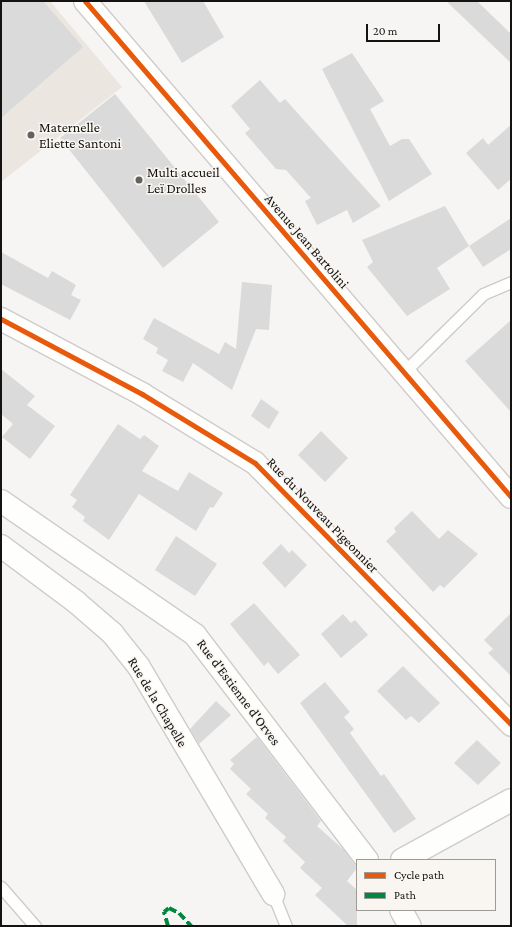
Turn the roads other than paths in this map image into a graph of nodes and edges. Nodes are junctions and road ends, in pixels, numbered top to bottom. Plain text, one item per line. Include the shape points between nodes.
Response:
1 (85, 1) edge
2 (511, 282) edge
3 (1, 320) edge
4 (404, 372) junction
5 (511, 497) edge
6 (1, 500) edge
7 (1, 546) edge
8 (511, 724) edge
9 (511, 800) edge
10 (366, 859) edge
11 (404, 859) edge
12 (1, 887) edge
13 (273, 894) joint
14 (402, 911) edge
15 (35, 926) edge
16 (286, 926) edge
17 (410, 926) edge

1 - 4 street, Avenue Jean Bartolini
2 - 4 lane via 484,294
3 - 8 street, Rue du Nouveau Pigeonnier via 142,394 255,463
4 - 5 street, Avenue Jean Bartolini
6 - 10 street, Rue d'Estienne d'Orves via 195,635
7 - 13 street, Rue de la Chapelle via 112,632 139,667
9 - 11 street
12 - 15 lane
13 - 16 lane
14 - 17 street

